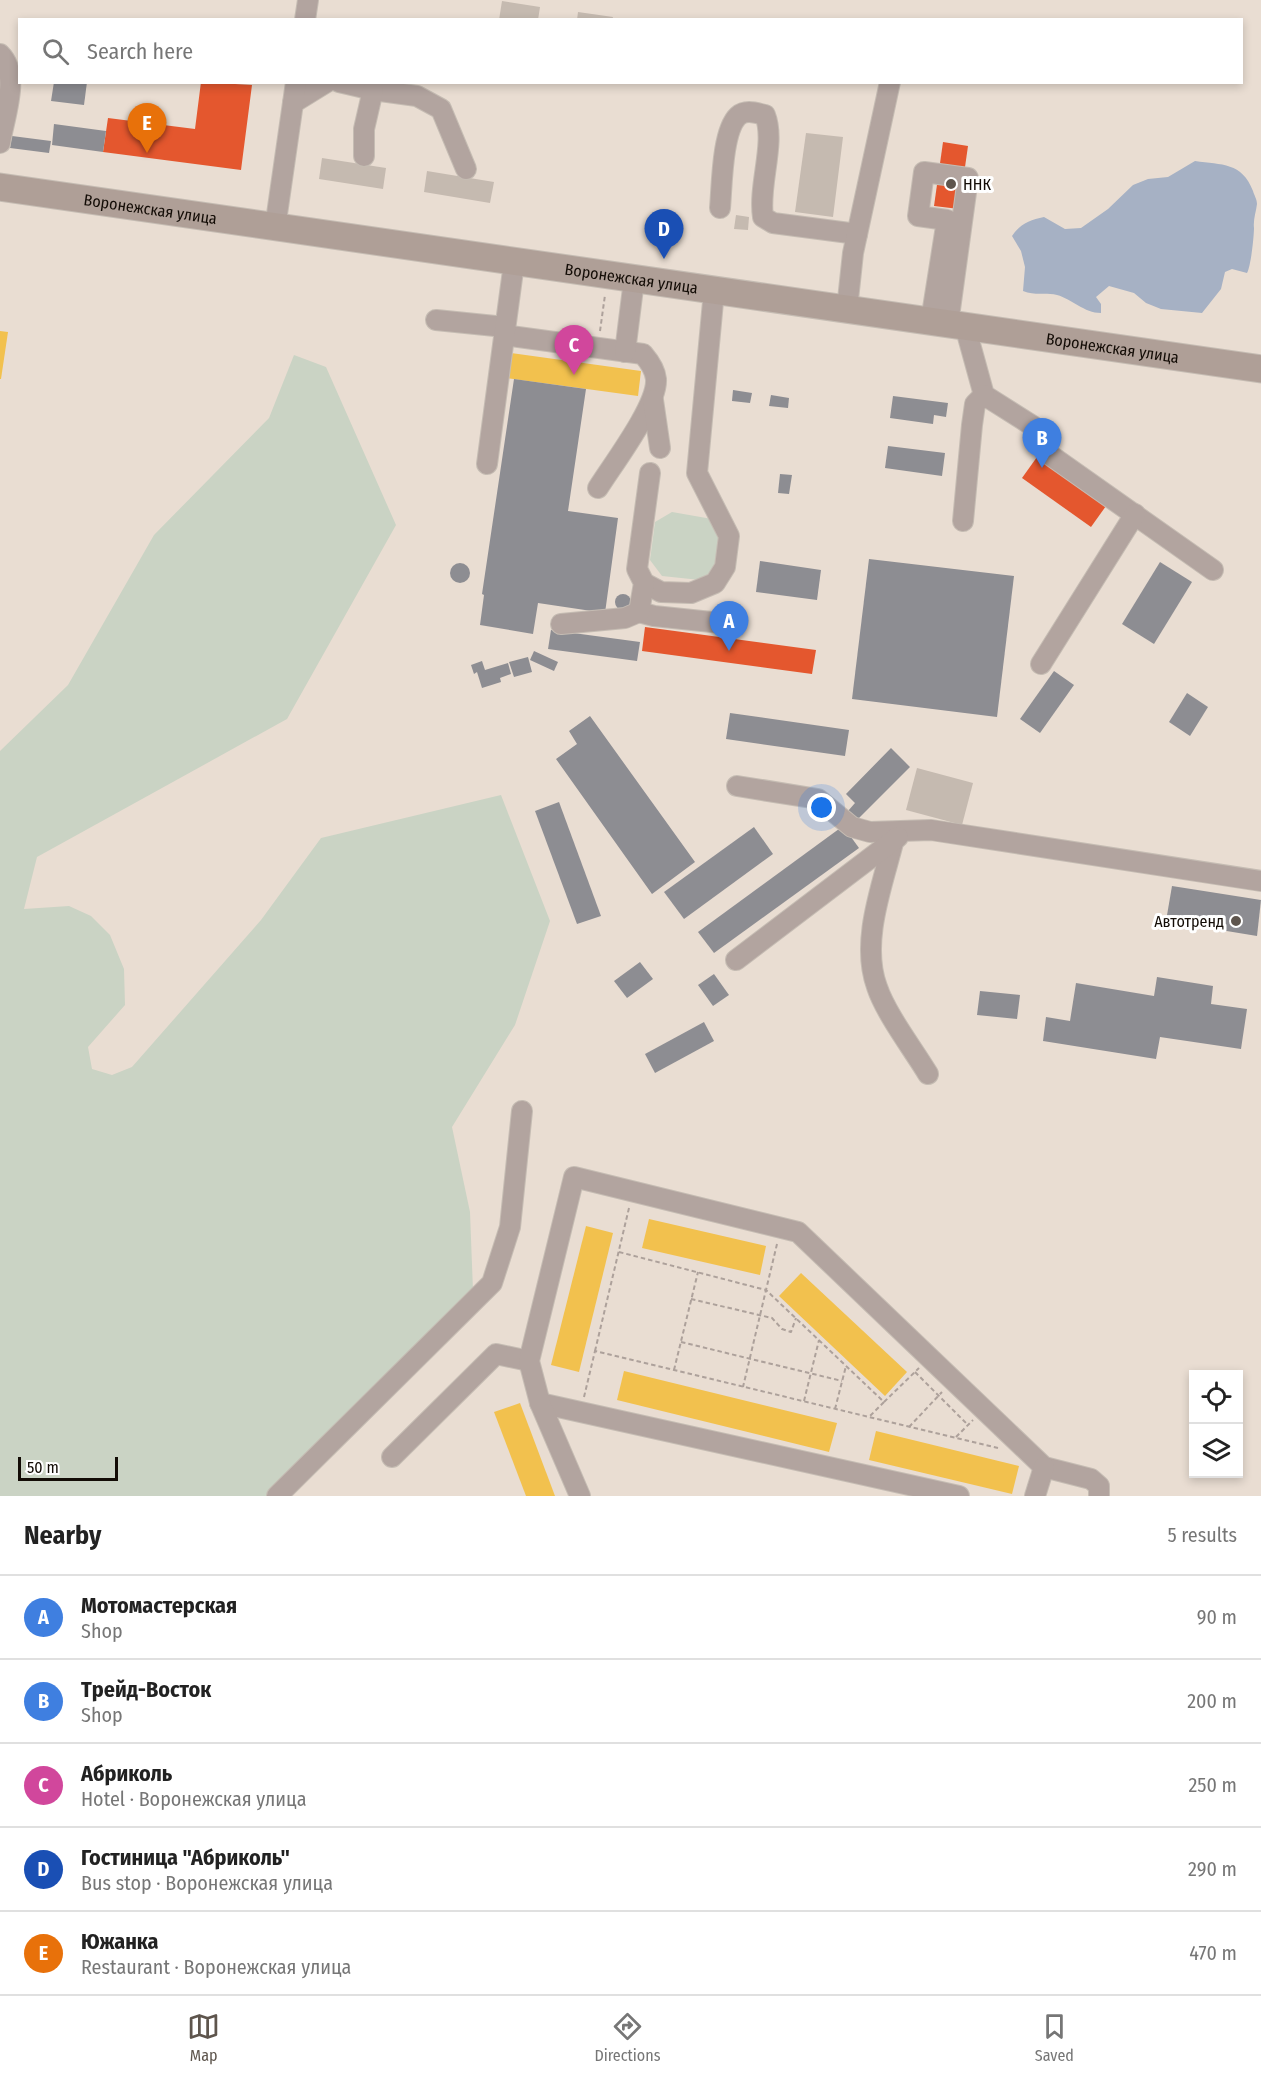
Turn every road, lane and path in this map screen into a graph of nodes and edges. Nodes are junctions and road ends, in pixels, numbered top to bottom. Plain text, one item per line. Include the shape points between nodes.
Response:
1 (308, 0) edge
2 (305, 18) edge
3 (0, 54) edge
4 (296, 84) edge
5 (324, 84) edge
6 (348, 84) edge
7 (890, 84) edge
8 (373, 90) junction
9 (293, 104) junction
10 (0, 143) edge
11 (364, 156) dead end
12 (466, 169) dead end
13 (0, 187) edge
14 (720, 208) dead end
15 (275, 228) junction
16 (857, 234) junction
17 (514, 263) junction
18 (608, 276) junction
19 (634, 280) junction
20 (714, 291) junction
21 (847, 309) junction
22 (436, 320) dead end
23 (948, 324) junction
24 (505, 331) junction
25 (598, 348) junction
26 (624, 352) junction
27 (1261, 369) edge
28 (984, 395) junction
29 (653, 400) junction
30 (660, 448) dead end
31 (487, 464) dead end
32 (650, 473) dead end
33 (598, 488) dead end
34 (1135, 514) junction
35 (963, 521) dead end
36 (1214, 570) dead end
37 (644, 583) junction
38 (639, 612) junction
39 (721, 623) dead end
40 (561, 624) dead end
41 (1041, 664) dead end
42 (737, 786) dead end
43 (901, 834) junction
44 (1261, 881) edge
45 (736, 960) dead end
46 (928, 1074) dead end
47 (522, 1111) dead end
48 (633, 1192) junction
49 (781, 1228) junction
50 (619, 1252) junction
51 (698, 1272) junction
52 (766, 1290) junction
53 (691, 1299) junction
54 (760, 1316) junction
55 (796, 1318) junction
56 (819, 1340) junction
57 (681, 1342) junction
58 (595, 1351) junction
59 (750, 1359) junction
60 (529, 1361) junction
61 (922, 1365) junction
62 (846, 1366) junction
63 (674, 1370) dead end
64 (811, 1373) junction
65 (953, 1380) junction
66 (842, 1381) junction
67 (743, 1387) junction
68 (938, 1395) junction
69 (804, 1401) junction
70 (884, 1402) junction
71 (540, 1403) junction
72 (836, 1409) junction
73 (984, 1410) junction
74 (580, 1412) junction
75 (869, 1417) junction
76 (968, 1425) junction
77 (909, 1427) junction
78 (956, 1437) junction
79 (1000, 1448) dead end
80 (392, 1457) dead end
81 (1044, 1467) junction
82 (277, 1496) edge
83 (580, 1496) edge
84 (959, 1496) edge
85 (1035, 1496) edge
86 (1099, 1496) edge

1 - 2 street
3 - 10 street via 7,61 11,78
4 - 9 street
5 - 9 street
6 - 8 street
7 - 16 street
8 - 11 street via 364,129
8 - 12 street via 417,96 441,109
9 - 15 street
13 - 15 highway, Воронежская улица
14 - 16 street via 728,134 738,116 751,111 765,116 770,128 760,198 763,217 773,223
15 - 17 highway, Воронежская улица
16 - 21 street
17 - 18 highway, Воронежская улица
17 - 24 street
18 - 19 highway, Воронежская улица
18 - 25 path
19 - 20 highway, Воронежская улица
19 - 26 street
20 - 21 highway, Воронежская улица
20 - 37 street via 697,473 729,536 725,567 715,583 691,593 661,592
21 - 23 highway, Воронежская улица
22 - 24 street
23 - 23 street via 947,220 918,216 924,172 968,178
23 - 27 highway, Воронежская улица
23 - 28 street
24 - 25 street
24 - 31 street
25 - 26 street
26 - 29 street via 643,354 651,362 656,378
28 - 34 street via 1032,426 1050,455
28 - 35 street via 975,404
29 - 30 street
29 - 33 street
32 - 37 street via 637,569
34 - 36 street
34 - 41 street
37 - 38 street
38 - 39 street
38 - 40 street via 625,618
42 - 43 street via 818,799 852,827
43 - 44 street via 931,830
43 - 45 street
43 - 46 street via 878,905 871,956 878,990
47 - 82 street via 510,1227 492,1284
48 - 49 street
48 - 50 path
48 - 60 street via 574,1177
49 - 52 path
49 - 61 street via 798,1232
50 - 51 path
50 - 58 path
51 - 52 path
51 - 53 path
52 - 54 path
52 - 55 path
53 - 54 path
53 - 57 path
54 - 55 path via 772,1318 782,1329 792,1332
54 - 59 path
55 - 56 path
56 - 62 path
56 - 64 path
57 - 59 path
57 - 63 path
58 - 67 path
58 - 74 path
59 - 64 path
59 - 67 path
60 - 71 street
60 - 80 street via 496,1354
61 - 65 street
61 - 68 path
61 - 70 path
62 - 66 path
62 - 70 path
64 - 66 path
64 - 69 path
65 - 68 path
65 - 73 street
66 - 72 path
67 - 69 path
68 - 76 path
68 - 77 path
69 - 72 path
70 - 75 path
71 - 74 street
71 - 83 street
72 - 75 path
73 - 76 path
73 - 81 street
74 - 84 street
75 - 77 path
76 - 78 path
77 - 78 path
78 - 79 path
81 - 85 street
81 - 86 street via 1091,1479 1099,1486

